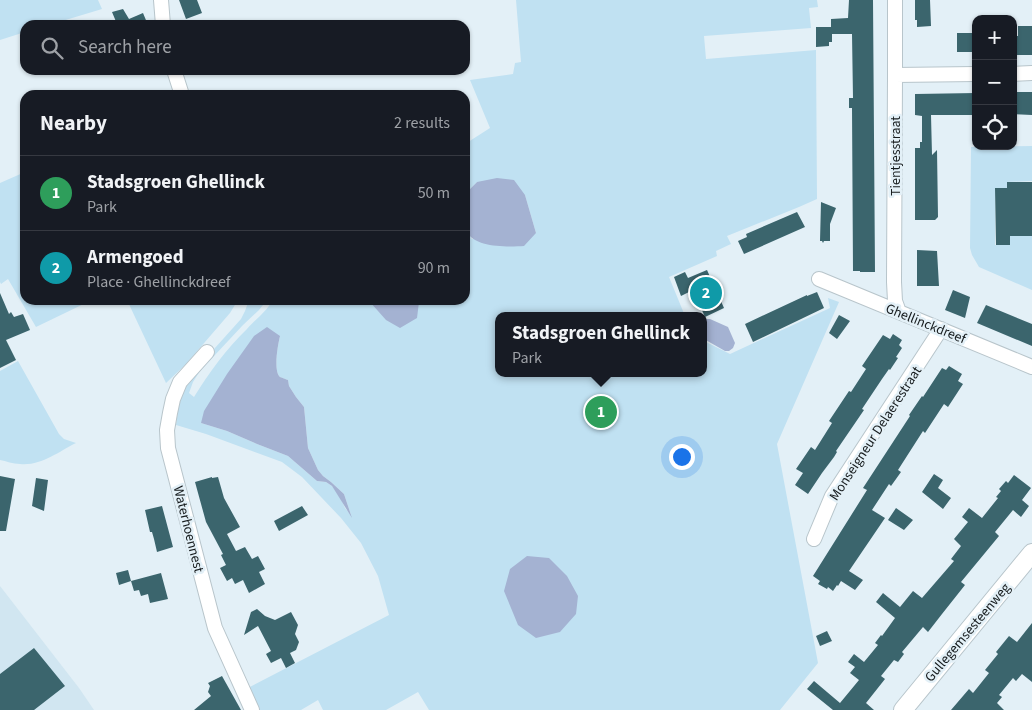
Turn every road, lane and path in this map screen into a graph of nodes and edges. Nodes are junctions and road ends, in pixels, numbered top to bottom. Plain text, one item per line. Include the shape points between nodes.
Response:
1 (161, 0) edge
2 (895, 0) edge
3 (163, 20) edge
4 (972, 74) edge
5 (1017, 74) edge
6 (1032, 74) edge
7 (176, 75) edge
8 (896, 75) junction
9 (180, 90) edge
10 (820, 279) dead end
11 (899, 312) junction
12 (941, 329) junction
13 (206, 352) dead end
14 (1032, 367) edge
15 (814, 539) dead end
16 (1032, 553) edge
17 (252, 710) edge
18 (903, 710) edge

1 - 3 street
2 - 8 street, Tientjesstraat
4 - 8 street
5 - 6 street
7 - 9 street
8 - 11 street, Tientjesstraat via 894,282
10 - 11 street, Ghellinckdreef
11 - 12 street, Ghellinckdreef
12 - 14 street, Ghellinckdreef
12 - 15 street, Monseigneur Delaerestraat via 832,496
13 - 17 street, Waterhoennest via 180,382 173,399 167,430 168,448 215,628
16 - 18 street, Gullegemsesteenweg

